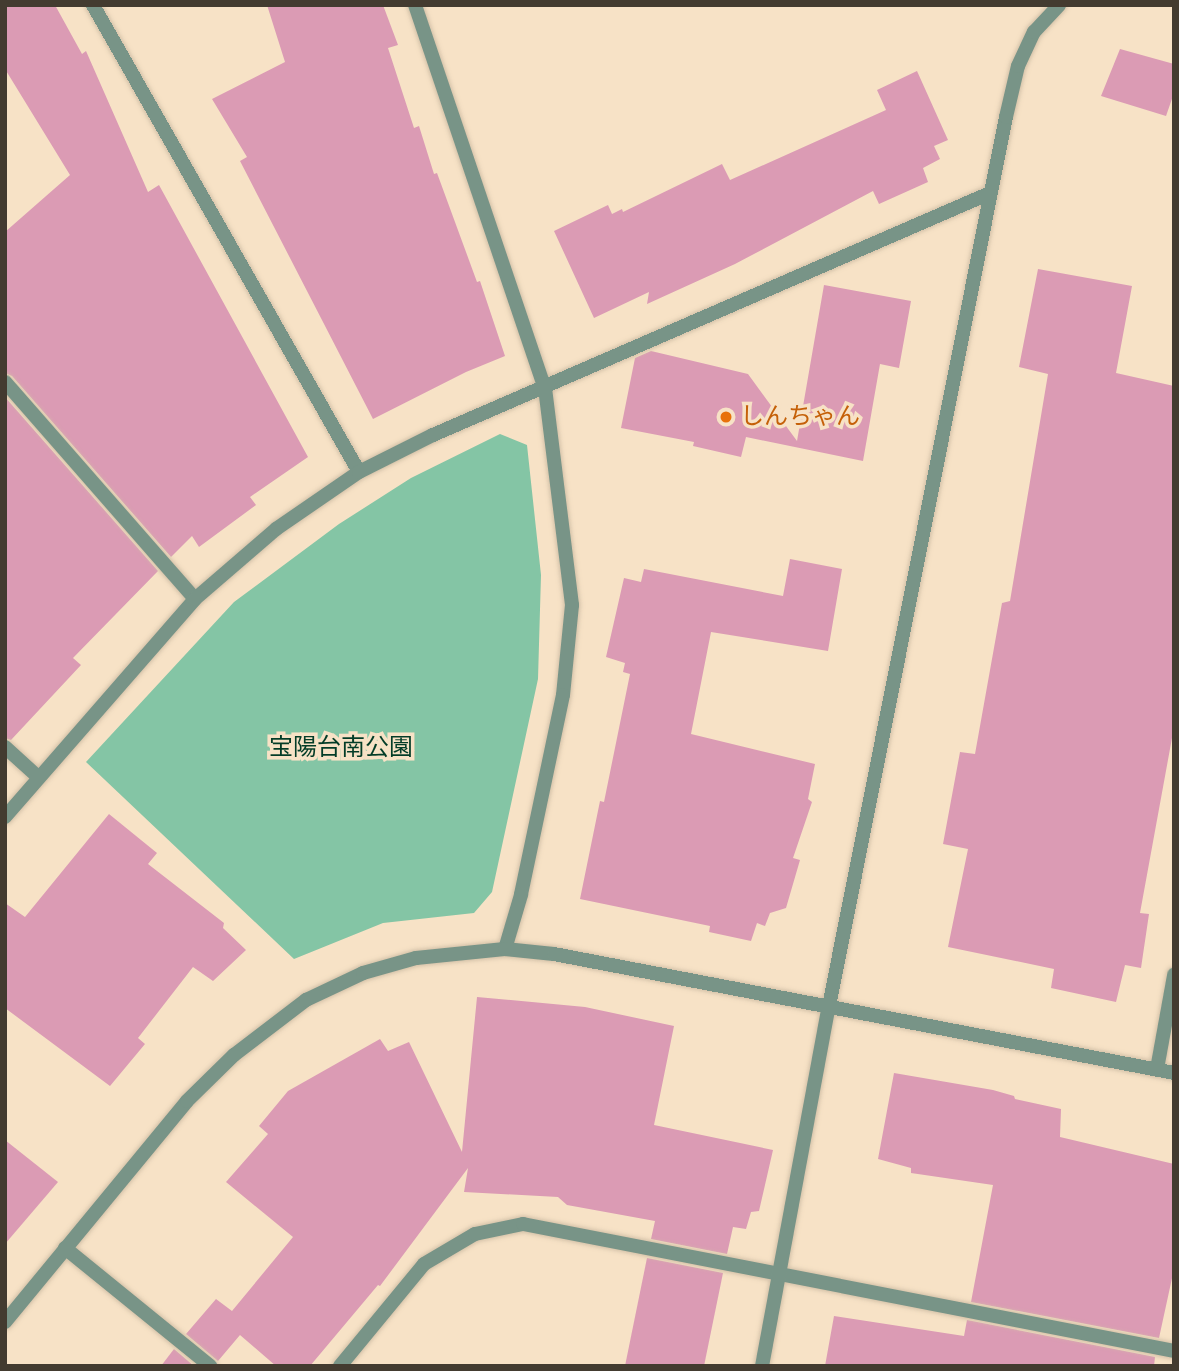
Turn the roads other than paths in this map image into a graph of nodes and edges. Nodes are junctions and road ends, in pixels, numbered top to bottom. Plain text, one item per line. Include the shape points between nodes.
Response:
1 (93, 5) edge
2 (415, 5) edge
3 (1059, 5) edge
4 (990, 193) junction
5 (5, 382) edge
6 (545, 388) junction
7 (359, 472) junction
8 (195, 599) junction
9 (5, 747) edge
10 (37, 776) junction
11 (5, 817) edge
12 (505, 950) junction
13 (1174, 975) edge
14 (829, 1006) junction
15 (1157, 1069) junction
16 (1174, 1073) edge
17 (65, 1248) junction
18 (779, 1275) junction
19 (5, 1322) edge
20 (1174, 1351) edge
21 (210, 1366) edge
22 (340, 1366) edge
23 (762, 1366) edge

1 - 7 street
2 - 6 street
3 - 4 street via 1034,32 1018,66
4 - 6 street
4 - 14 street
5 - 8 street
6 - 7 street
6 - 12 street via 572,605 564,695
7 - 8 street via 276,529
8 - 10 street
9 - 10 street
10 - 11 street
12 - 14 street via 554,954
12 - 17 street via 416,958 363,973 306,1000 234,1055 187,1101
13 - 15 street
14 - 15 street
14 - 18 street
15 - 16 street
17 - 19 street
17 - 21 street
18 - 20 street
18 - 22 street via 523,1224 511,1226 475,1234 424,1264
18 - 23 street

